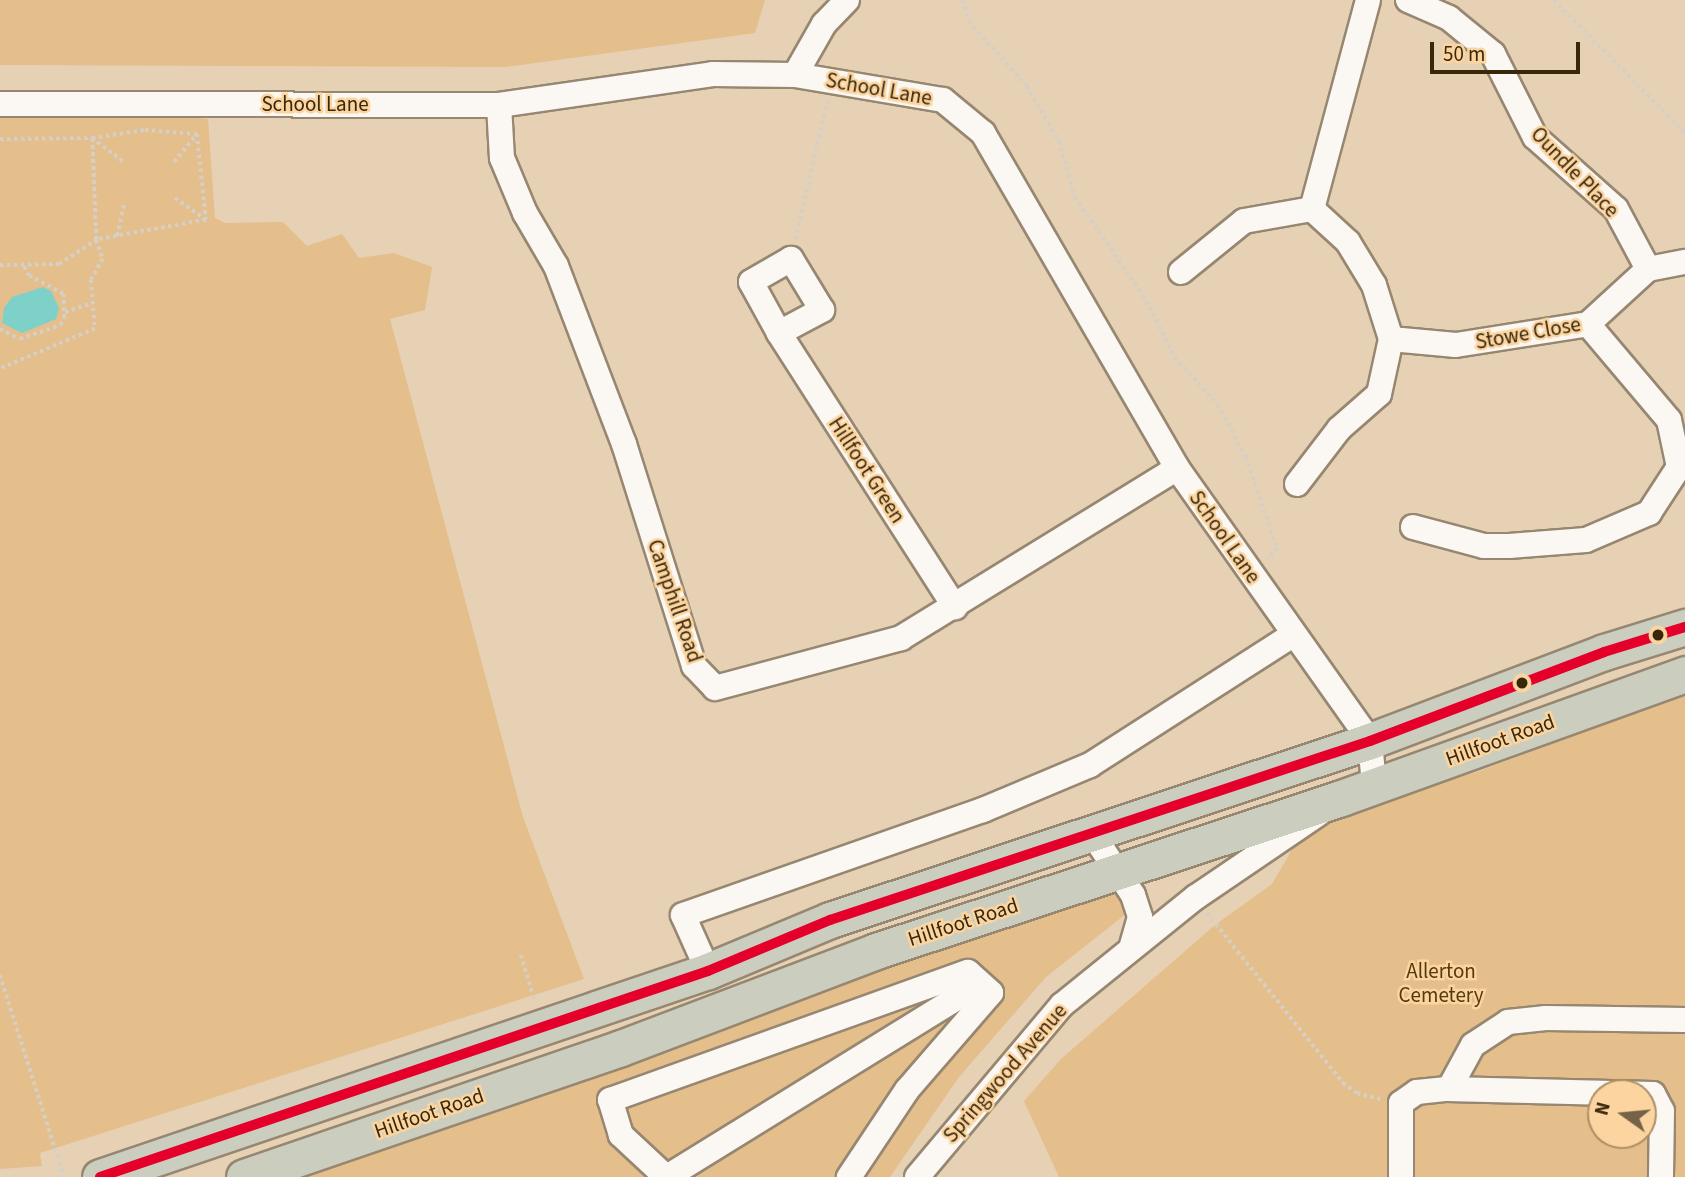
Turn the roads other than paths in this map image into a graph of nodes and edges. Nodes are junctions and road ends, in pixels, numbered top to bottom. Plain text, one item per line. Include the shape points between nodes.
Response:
1 (847, 0) edge
2 (1368, 0) edge
3 (1408, 0) edge
4 (795, 75) junction
5 (0, 104) edge
6 (499, 105) junction
7 (1312, 209) junction
8 (1685, 262) edge
9 (1648, 269) junction
10 (1181, 272) dead end
11 (1588, 324) junction
12 (779, 333) junction
13 (1391, 339) junction
14 (1177, 467) junction
15 (1297, 484) dead end
16 (1413, 527) dead end
17 (955, 607) junction
18 (1685, 627) edge
19 (1294, 634) junction
20 (1685, 674) edge
21 (1370, 741) junction
22 (1374, 785) junction
23 (1341, 798) junction
24 (1093, 835) junction
25 (1117, 872) junction
26 (1131, 948) junction
27 (708, 971) junction
28 (978, 985) junction
29 (1685, 1020) edge
30 (1449, 1089) junction
31 (100, 1177) edge
32 (244, 1177) edge
33 (667, 1177) edge
34 (849, 1177) edge
35 (917, 1177) edge
36 (1401, 1177) edge
37 (1661, 1177) edge

1 - 4 street via 824,24
2 - 7 street
3 - 9 street, Oundle Place via 1449,18 1493,54 1535,137 1616,209
4 - 6 street, School Lane via 713,74
4 - 14 street, School Lane via 943,100 983,133
5 - 6 street, School Lane
6 - 17 street, Camphill Road via 502,159 525,213 556,266 624,444 694,666 715,688 901,638
7 - 10 street via 1244,221
7 - 13 street via 1348,242 1374,285
8 - 9 street
9 - 11 street, Stowe Close
11 - 13 street, Stowe Close via 1456,345
11 - 16 street via 1670,420 1679,467 1649,513 1586,540 1508,546 1484,546
12 - 12 street, Hillfoot Green via 751,282 791,260 822,310
12 - 17 street, Hillfoot Green
13 - 15 street via 1379,394 1339,429
14 - 17 street, Camphill Road
14 - 19 street, School Lane
18 - 21 highway, Hillfoot Road via 1604,652
19 - 21 street, School Lane
19 - 27 street via 1090,765 983,810 682,915
20 - 22 highway, Hillfoot Road
21 - 22 street
21 - 24 highway, Hillfoot Road
22 - 23 highway, Hillfoot Road
23 - 25 highway, Hillfoot Road
23 - 26 street, Springwood Avenue via 1196,897
24 - 25 street
24 - 27 highway, Hillfoot Road via 831,920
25 - 26 street via 1133,895 1140,917
25 - 32 highway, Hillfoot Road via 877,951 621,1048
26 - 35 street, Springwood Avenue via 1062,1005
27 - 31 highway, Hillfoot Road
28 - 33 street
28 - 33 street via 968,972 610,1100 621,1135
28 - 34 street via 991,993 907,1090
29 - 30 street via 1546,1018 1508,1022 1473,1045
30 - 36 street via 1417,1092 1401,1103
30 - 37 street via 1653,1094 1662,1111

